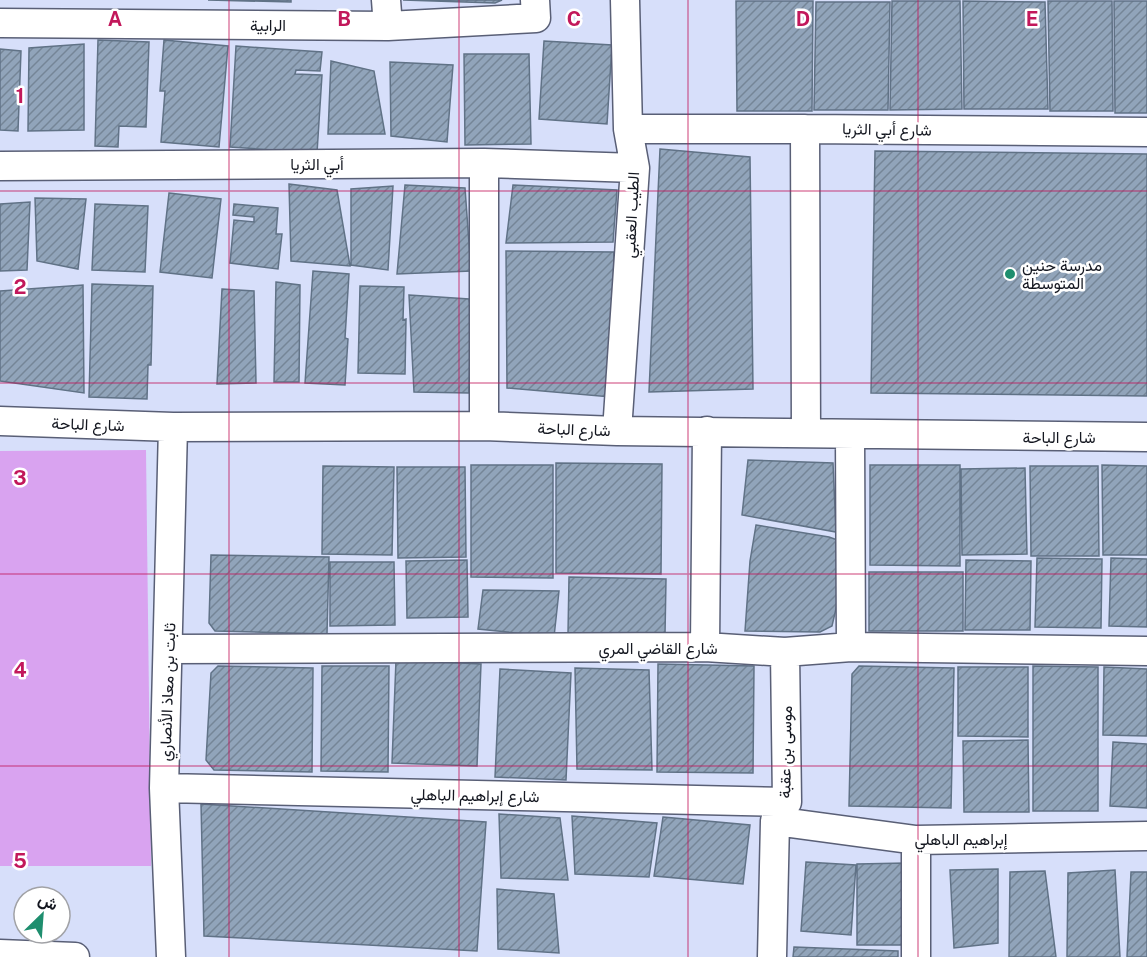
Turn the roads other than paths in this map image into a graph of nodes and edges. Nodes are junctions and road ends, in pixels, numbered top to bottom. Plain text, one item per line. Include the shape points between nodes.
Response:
1 (625, 0) edge
2 (535, 9) edge
3 (387, 13) edge
4 (0, 23) edge
5 (628, 129) junction
6 (806, 129) junction
7 (1147, 132) edge
8 (484, 163) junction
9 (0, 166) edge
10 (635, 168) junction
11 (0, 422) edge
12 (484, 426) junction
13 (173, 427) junction
14 (617, 431) junction
15 (707, 431) junction
16 (806, 432) junction
17 (850, 435) junction
18 (1147, 437) edge
19 (705, 647) junction
20 (851, 647) junction
21 (169, 649) junction
22 (1147, 651) edge
23 (785, 652) junction
24 (164, 788) junction
25 (781, 811) junction
26 (1147, 836) edge
27 (916, 840) junction
28 (0, 954) edge
29 (75, 957) edge
30 (171, 957) edge
31 (772, 957) edge
32 (916, 957) edge

1 - 5 street, الطيب العقبي
2 - 3 street, الرابية
3 - 4 street, الرابية
5 - 6 street, شارع أبي الثريا
5 - 10 street, الطيب العقبي
6 - 7 street, شارع أبي الثريا
6 - 16 street
8 - 9 street, أبي الثريا
8 - 10 street, أبي الثريا
8 - 12 street
10 - 14 street, الطيب العقبي
11 - 13 street, شارع الباحة
12 - 13 street, شارع الباحة
12 - 14 street, شارع الباحة
13 - 21 street, ثابت بن معاذ الأنصاري
14 - 15 street, شارع الباحة
15 - 16 street, شارع الباحة
15 - 19 street
16 - 17 street, شارع الباحة
17 - 18 street, شارع الباحة
17 - 20 street
19 - 21 street, شارع القاضي المري
19 - 23 street, شارع القاضي المري
20 - 22 street, شارع القاضي المري
20 - 23 street, شارع القاضي المري
21 - 24 street, ثابت بن معاذ الأنصاري
23 - 25 street, موسى بن عقبة
24 - 25 street, شارع إبراهيم الباهلي
24 - 30 street, ثابت بن معاذ الأنصاري
25 - 27 street, إبراهيم الباهلي
25 - 31 street, موسى بن عقبة
26 - 27 street, إبراهيم الباهلي
27 - 32 street
28 - 29 street

